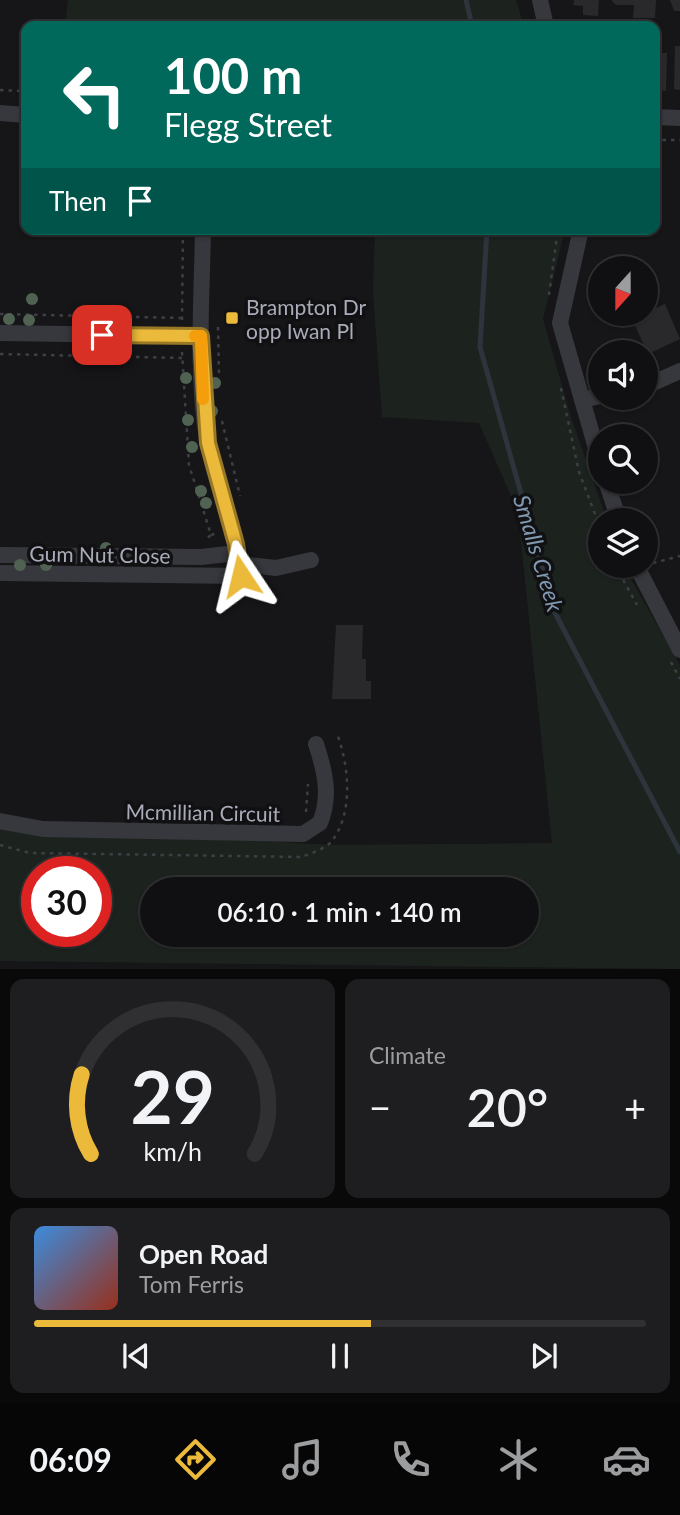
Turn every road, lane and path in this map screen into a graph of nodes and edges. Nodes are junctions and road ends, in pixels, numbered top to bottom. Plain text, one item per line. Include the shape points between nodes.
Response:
1 (540, 0) edge
2 (545, 21) edge
3 (0, 90) edge
4 (21, 91) edge
5 (0, 113) edge
6 (21, 115) edge
7 (660, 117) edge
8 (680, 118) edge
9 (660, 140) edge
10 (680, 140) edge
11 (203, 235) edge
12 (579, 235) edge
13 (0, 314) edge
14 (218, 317) dead end
15 (182, 318) dead end
16 (0, 333) edge
17 (201, 336) junction
18 (0, 354) edge
19 (182, 358) dead end
20 (680, 371) edge
21 (658, 381) edge
22 (219, 383) dead end
23 (588, 399) edge
24 (582, 400) junction
25 (219, 409) dead end
26 (589, 424) edge
27 (241, 499) dead end
28 (231, 529) junction
29 (211, 535) dead end
30 (0, 555) edge
31 (680, 556) edge
32 (311, 560) dead end
33 (658, 561) edge
34 (240, 564) junction
35 (0, 573) edge
36 (642, 578) edge
37 (680, 650) edge
38 (316, 744) dead end
39 (0, 821) edge

1 - 2 street
3 - 4 path
5 - 6 street
7 - 8 street
9 - 10 path
11 - 17 street
12 - 24 street via 560,323
13 - 15 path
14 - 22 path
16 - 17 street
17 - 28 street via 206,432
18 - 19 path
20 - 21 street
23 - 24 street
24 - 26 street
25 - 27 path
28 - 29 path
28 - 34 street
30 - 34 street, Gum Nut Close via 201,557
31 - 33 path
32 - 34 street, Gum Nut Close via 276,568
34 - 35 street, Gum Nut Close
36 - 37 street
38 - 39 street, Mcmillian Circuit via 325,770 326,803 320,823 303,834 43,829

